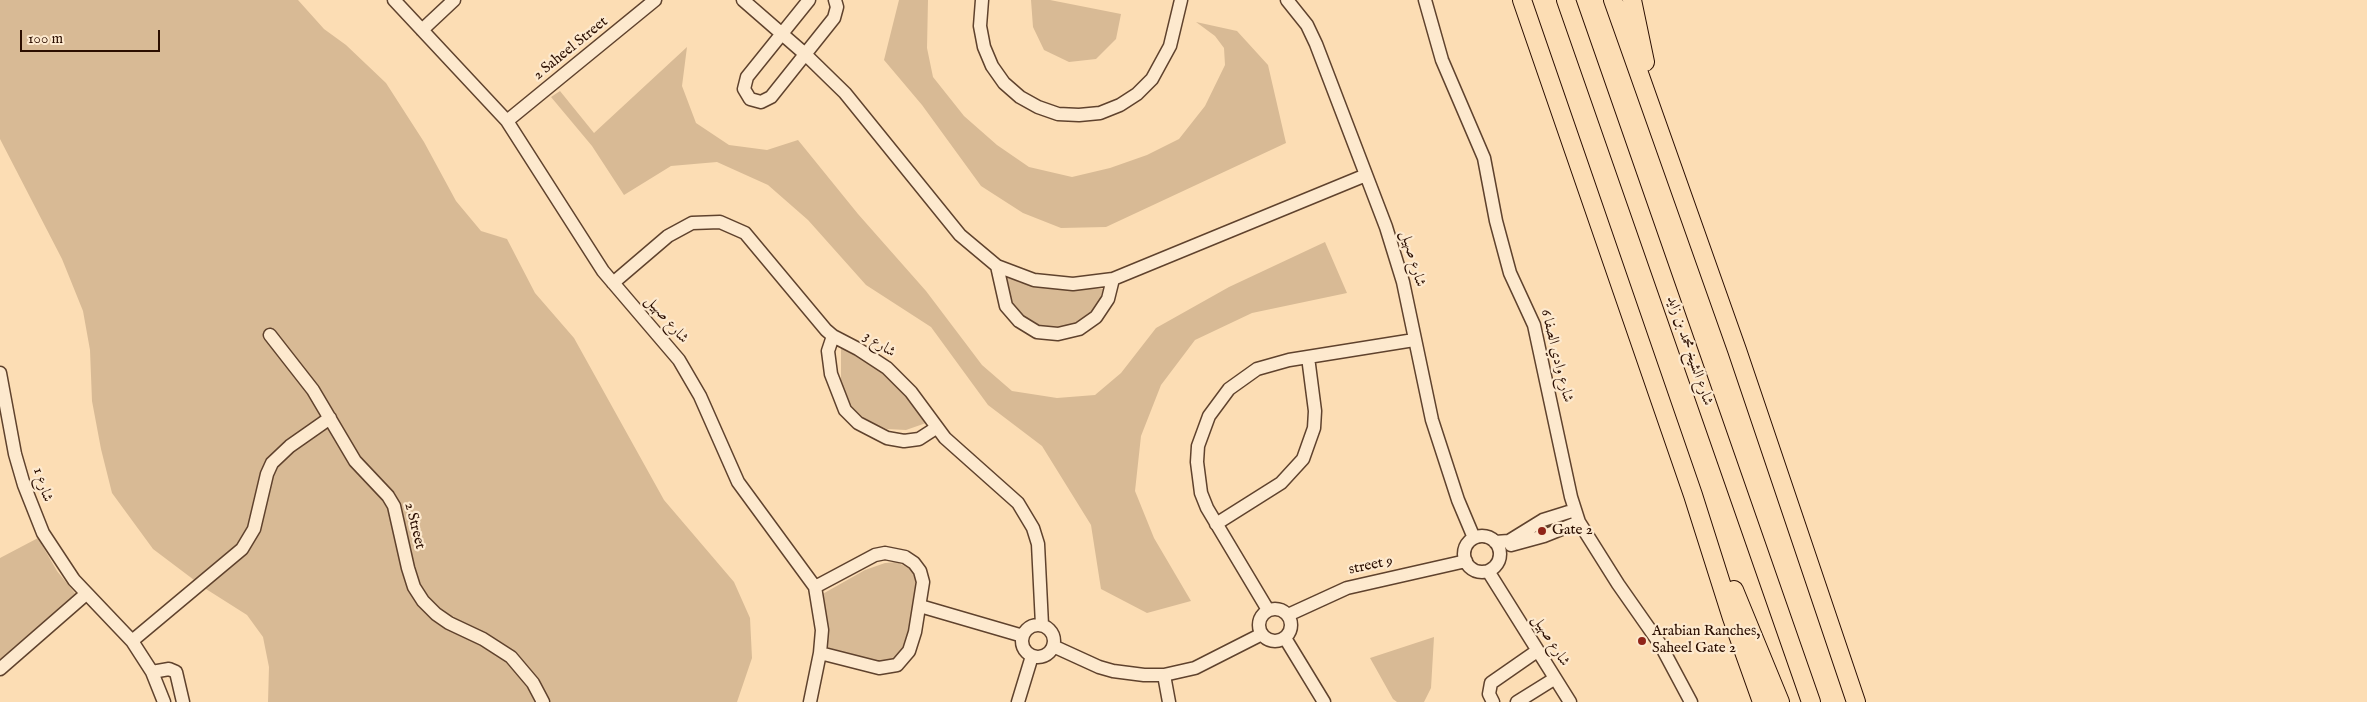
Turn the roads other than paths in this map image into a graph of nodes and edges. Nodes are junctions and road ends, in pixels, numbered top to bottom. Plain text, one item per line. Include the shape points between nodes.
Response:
1 (394, 0) edge
2 (454, 0) edge
3 (655, 0) edge
4 (743, 0) edge
5 (809, 0) edge
6 (835, 0) edge
7 (982, 0) edge
8 (1181, 0) edge
9 (1287, 0) edge
10 (1425, 0) edge
11 (1522, 0) edge
12 (1566, 0) edge
13 (1613, 0) edge
14 (1632, 0) edge
15 (422, 30) junction
16 (781, 34) junction
17 (805, 54) junction
18 (1655, 114) junction
19 (506, 121) junction
20 (1366, 175) junction
21 (997, 266) junction
22 (1113, 279) junction
23 (613, 284) junction
24 (270, 335) dead end
25 (833, 336) junction
26 (1414, 340) junction
27 (1308, 357) junction
28 (0, 373) edge
29 (330, 418) junction
30 (936, 428) junction
31 (1693, 495) junction
32 (1560, 515) junction
33 (1577, 516) junction
34 (1216, 524) junction
35 (1564, 528) junction
36 (1474, 538) junction
37 (1521, 538) junction
38 (1497, 548) junction
39 (1466, 561) junction
40 (1488, 570) junction
41 (815, 587) junction
42 (86, 594) junction
43 (920, 606) junction
44 (1268, 610) junction
45 (1288, 615) junction
46 (1042, 625) junction
47 (1262, 634) junction
48 (1023, 636) junction
49 (1285, 638) junction
50 (132, 641) junction
51 (1053, 646) junction
52 (1537, 651) junction
53 (820, 653) junction
54 (1032, 656) junction
55 (0, 668) edge
56 (152, 672) junction
57 (1164, 675) junction
58 (1554, 679) junction
59 (164, 702) edge
60 (183, 702) edge
61 (543, 702) edge
62 (810, 702) edge
63 (1018, 702) edge
64 (1169, 702) edge
65 (1324, 702) edge
66 (1493, 702) edge
67 (1517, 702) edge
68 (1570, 702) edge
69 (1691, 702) edge
70 (1762, 702) edge
71 (1780, 702) edge
72 (1811, 702) edge
73 (1856, 702) edge

1 - 15 street, شارع صهيل
2 - 15 street
3 - 19 street, 2 Saheel Street
4 - 16 street
5 - 16 street
6 - 17 street via 837,13
7 - 8 street via 981,36 992,66 1004,83 1038,107 1058,114 1079,115 1120,105 1152,79 1170,46
9 - 20 street, شارع صهيل via 1316,44
10 - 33 street, شارع وادي الصفا 6 via 1442,60 1484,158 1510,273 1534,325
11 - 31 highway
12 - 72 highway, شارع الشيخ محمد بن زايد
13 - 18 highway
14 - 18 highway
15 - 19 street, شارع صهيل
16 - 17 street
16 - 17 street via 745,83 750,99 761,102 771,97
17 - 21 street via 864,116 960,235
18 - 73 highway
19 - 23 street, شارع صهيل
20 - 22 street
20 - 26 street, شارع صهيل via 1395,254
21 - 22 street via 1015,274 1054,283
21 - 22 street via 1006,306 1019,321 1038,332 1058,334 1079,329 1096,317 1108,299
23 - 25 street, 3 شارع via 679,228 699,222 720,222 745,233 755,243
23 - 41 street, شارع صهيل via 679,360 700,396 738,482
24 - 29 street, 2 Street
25 - 30 street, 3 شارع via 887,368 911,392
25 - 30 street via 828,351 831,374 845,410 858,424 887,438 904,441 920,439
26 - 27 street
26 - 36 street, شارع صهيل via 1437,436
27 - 34 street via 1315,411 1314,428 1302,459 1281,483
27 - 34 street via 1271,364 1250,374 1229,389 1209,416 1198,446 1198,478 1204,501
28 - 42 street, شارع 1 via 15,454 35,516 52,549
29 - 50 street via 272,462 254,529 242,549
29 - 61 street, 2 Street via 355,461 394,506 408,568 423,601 449,624 512,657 533,683
30 - 46 street, 3 شارع via 1027,515 1038,544
31 - 70 highway
31 - 71 highway
32 - 33 street
32 - 35 street
32 - 37 street via 1543,520
33 - 35 street
33 - 69 street, شارع وادي الصفا 6 via 1618,584 1660,644
34 - 44 street
35 - 37 street via 1544,536
36 - 38 street via 1485,536
36 - 39 street via 1466,546
37 - 38 street
38 - 40 street via 1496,564
39 - 40 street via 1478,571
39 - 45 street, street 9 via 1347,588
40 - 52 street, شارع صهيل
41 - 43 street via 875,555 895,553 905,557 920,572 923,582
41 - 53 street, شارع صهيل via 822,630
42 - 50 street, شارع 1
42 - 55 street
43 - 48 street
43 - 53 street via 909,650 897,665 879,668
44 - 45 street via 1279,609
44 - 47 street via 1261,618
45 - 49 street via 1291,625
46 - 48 street via 1028,628
46 - 51 street via 1053,636
47 - 49 street via 1270,640
47 - 57 street via 1195,668
48 - 54 street via 1022,646
49 - 65 street
50 - 56 street, شارع 1
51 - 54 street via 1042,656
51 - 57 street via 1113,671
52 - 58 street, شارع صهيل
52 - 66 street via 1491,683 1489,694
53 - 62 street, شارع صهيل
54 - 63 street
56 - 59 street, شارع 1
56 - 60 street via 169,669 176,672
57 - 64 street
58 - 67 street
58 - 68 street, شارع صهيل

